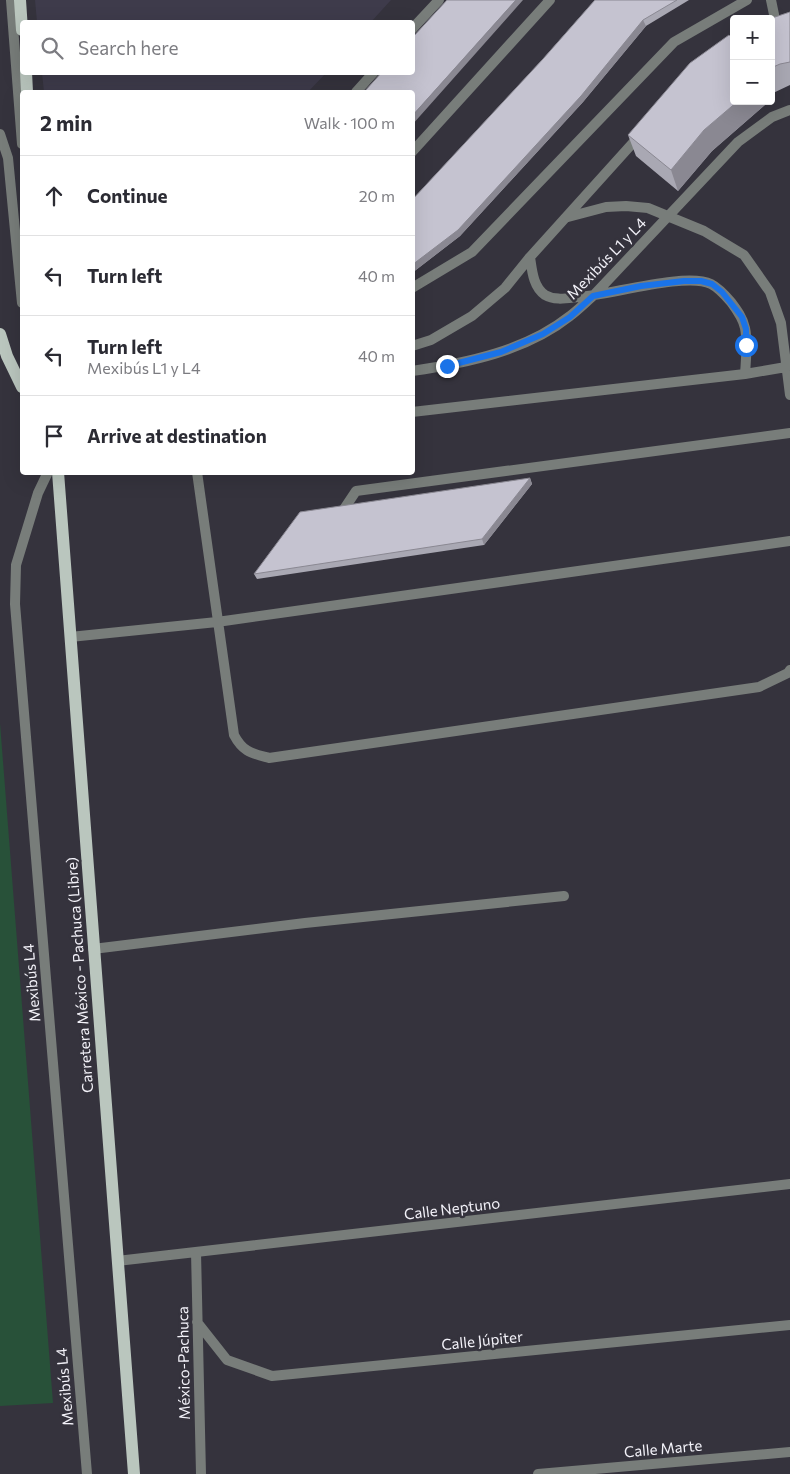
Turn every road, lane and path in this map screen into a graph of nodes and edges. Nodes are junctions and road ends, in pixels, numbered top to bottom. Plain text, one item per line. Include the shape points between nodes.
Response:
1 (11, 0) edge
2 (20, 0) edge
3 (439, 0) edge
4 (550, 0) edge
5 (747, 0) edge
6 (771, 0) edge
7 (772, 15) edge
8 (21, 20) edge
9 (415, 26) edge
10 (790, 26) edge
11 (775, 31) edge
12 (26, 75) edge
13 (371, 75) edge
14 (28, 90) edge
15 (358, 90) edge
16 (790, 110) edge
17 (20, 118) edge
18 (648, 126) edge
19 (0, 134) edge
20 (415, 149) edge
21 (667, 216) junction
22 (567, 218) junction
23 (530, 258) junction
24 (20, 282) edge
25 (415, 286) edge
26 (593, 296) junction
27 (0, 334) edge
28 (415, 345) edge
29 (786, 367) junction
30 (415, 371) edge
31 (745, 374) junction
32 (20, 384) edge
33 (790, 395) edge
34 (415, 412) edge
35 (790, 433) edge
36 (41, 475) edge
37 (47, 475) edge
38 (58, 475) edge
39 (197, 475) edge
40 (38, 493) junction
41 (344, 509) edge
42 (790, 541) edge
43 (218, 622) junction
44 (70, 637) junction
45 (790, 670) edge
46 (564, 896) dead end
47 (93, 949) junction
48 (790, 1184) edge
49 (196, 1252) junction
50 (116, 1261) junction
51 (197, 1322) junction
52 (790, 1325) edge
53 (790, 1452) edge
54 (87, 1474) edge
55 (134, 1474) edge
56 (201, 1474) edge
57 (538, 1474) edge

1 - 17 street
2 - 8 main road
3 - 9 street
4 - 20 street
5 - 25 street via 674,42 472,252
6 - 7 street
10 - 11 street
12 - 14 main road
13 - 15 street
16 - 21 street, Mexibús L1 y L4 via 772,117 738,142
18 - 22 street
19 - 24 street via 8,158
21 - 22 street via 648,208 626,206 606,207
21 - 26 street, Mexibús L1 y L4
21 - 29 street via 704,231 744,255 773,300 781,323
22 - 23 street
23 - 26 street via 536,286 545,295 557,299
23 - 28 street via 505,288 472,316 431,340
26 - 30 street, Mexibús L1 y L4 via 570,317 543,334 501,352
26 - 31 street via 684,281 712,284 742,317 746,329
27 - 32 main road
29 - 31 street
29 - 33 street
31 - 34 street
35 - 41 street via 356,491
36 - 40 street, Mexibús L4
37 - 40 street, Mexibús L4
38 - 44 main road, Carretera México - Pachuca (Libre)
39 - 43 street
40 - 54 street, Mexibús L4 via 16,565 15,604
42 - 43 street
43 - 44 street
43 - 45 street via 234,735 239,746 249,753 269,758 759,687
44 - 47 main road, Carretera México - Pachuca (Libre)
46 - 47 street
47 - 50 main road, Carretera México - Pachuca (Libre)
48 - 49 street, Calle Neptuno
49 - 50 street, Calle Neptuno
49 - 51 street, México-Pachuca
50 - 55 main road, Carretera México - Pachuca (Libre)
51 - 52 street, Calle Júpiter via 227,1360 272,1376
51 - 56 street, México-Pachuca
53 - 57 street, Calle Marte

